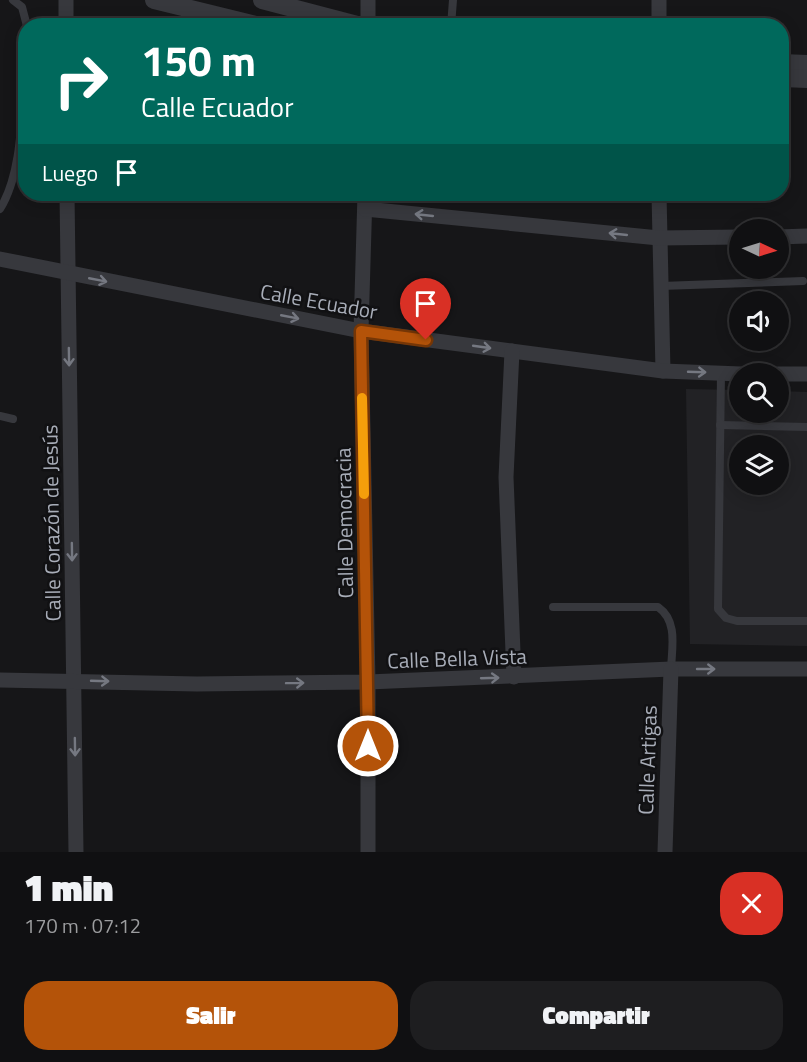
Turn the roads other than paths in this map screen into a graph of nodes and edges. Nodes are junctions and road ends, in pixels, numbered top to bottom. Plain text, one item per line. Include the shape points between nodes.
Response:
1 (13, 0) edge
2 (66, 0) edge
3 (154, 0) edge
4 (262, 0) edge
5 (368, 0) edge
6 (453, 0) edge
7 (659, 0) edge
8 (25, 18) edge
9 (66, 18) edge
10 (228, 18) edge
11 (331, 18) edge
12 (368, 18) edge
13 (452, 18) edge
14 (659, 18) edge
15 (789, 63) edge
16 (807, 64) edge
17 (789, 78) edge
18 (807, 78) edge
19 (18, 144) edge
20 (67, 201) edge
21 (365, 201) edge
22 (659, 201) edge
23 (0, 209) edge
24 (807, 236) edge
25 (729, 237) edge
26 (789, 237) edge
27 (659, 238) junction
28 (0, 259) edge
29 (67, 274) junction
30 (803, 281) dead end
31 (661, 285) junction
32 (361, 331) junction
33 (512, 351) junction
34 (663, 371) junction
35 (721, 373) junction
36 (729, 373) edge
37 (789, 374) edge
38 (807, 374) edge
39 (0, 416) edge
40 (13, 419) dead end
41 (720, 425) junction
42 (807, 427) edge
43 (553, 608) dead end
44 (807, 621) edge
45 (671, 669) junction
46 (807, 669) edge
47 (514, 677) junction
48 (0, 680) edge
49 (74, 680) junction
50 (368, 682) junction
51 (76, 852) edge
52 (368, 852) edge
53 (665, 852) edge

1 - 8 lane via 22,8
2 - 9 street
3 - 10 street
4 - 11 street
5 - 12 street
6 - 13 lane
7 - 14 street
15 - 16 street
17 - 18 street
19 - 23 lane via 11,189
20 - 29 street, Calle Corazón de Jesús
27 -> 21 street
21 - 32 street, Calle Democracia
22 - 27 street
24 - 26 street
25 - 27 street
27 - 31 street
28 - 29 street, Calle Ecuador
29 -> 32 street, Calle Ecuador
29 -> 49 street, Calle Corazón de Jesús
30 - 31 lane
31 - 34 street
32 -> 33 street, Calle Ecuador
32 - 50 street, Calle Democracia
33 - 34 street, Calle Ecuador
33 - 47 street via 506,477
34 -> 35 street, Calle Ecuador
35 - 36 street, Calle Ecuador
35 - 41 lane
37 - 38 street
39 - 40 lane
41 - 42 lane
41 - 44 lane via 718,609 726,618 737,621
43 - 45 lane via 658,607 672,623
45 -> 46 street, Calle Bella Vista
45 - 47 street, Calle Bella Vista
45 - 53 street, Calle Artigas
50 -> 47 street, Calle Bella Vista
48 - 49 street, Calle Bella Vista
49 -> 50 street, Calle Bella Vista via 197,684
49 -> 51 street, Calle Corazón de Jesús
50 - 52 street, Calle Democracia

